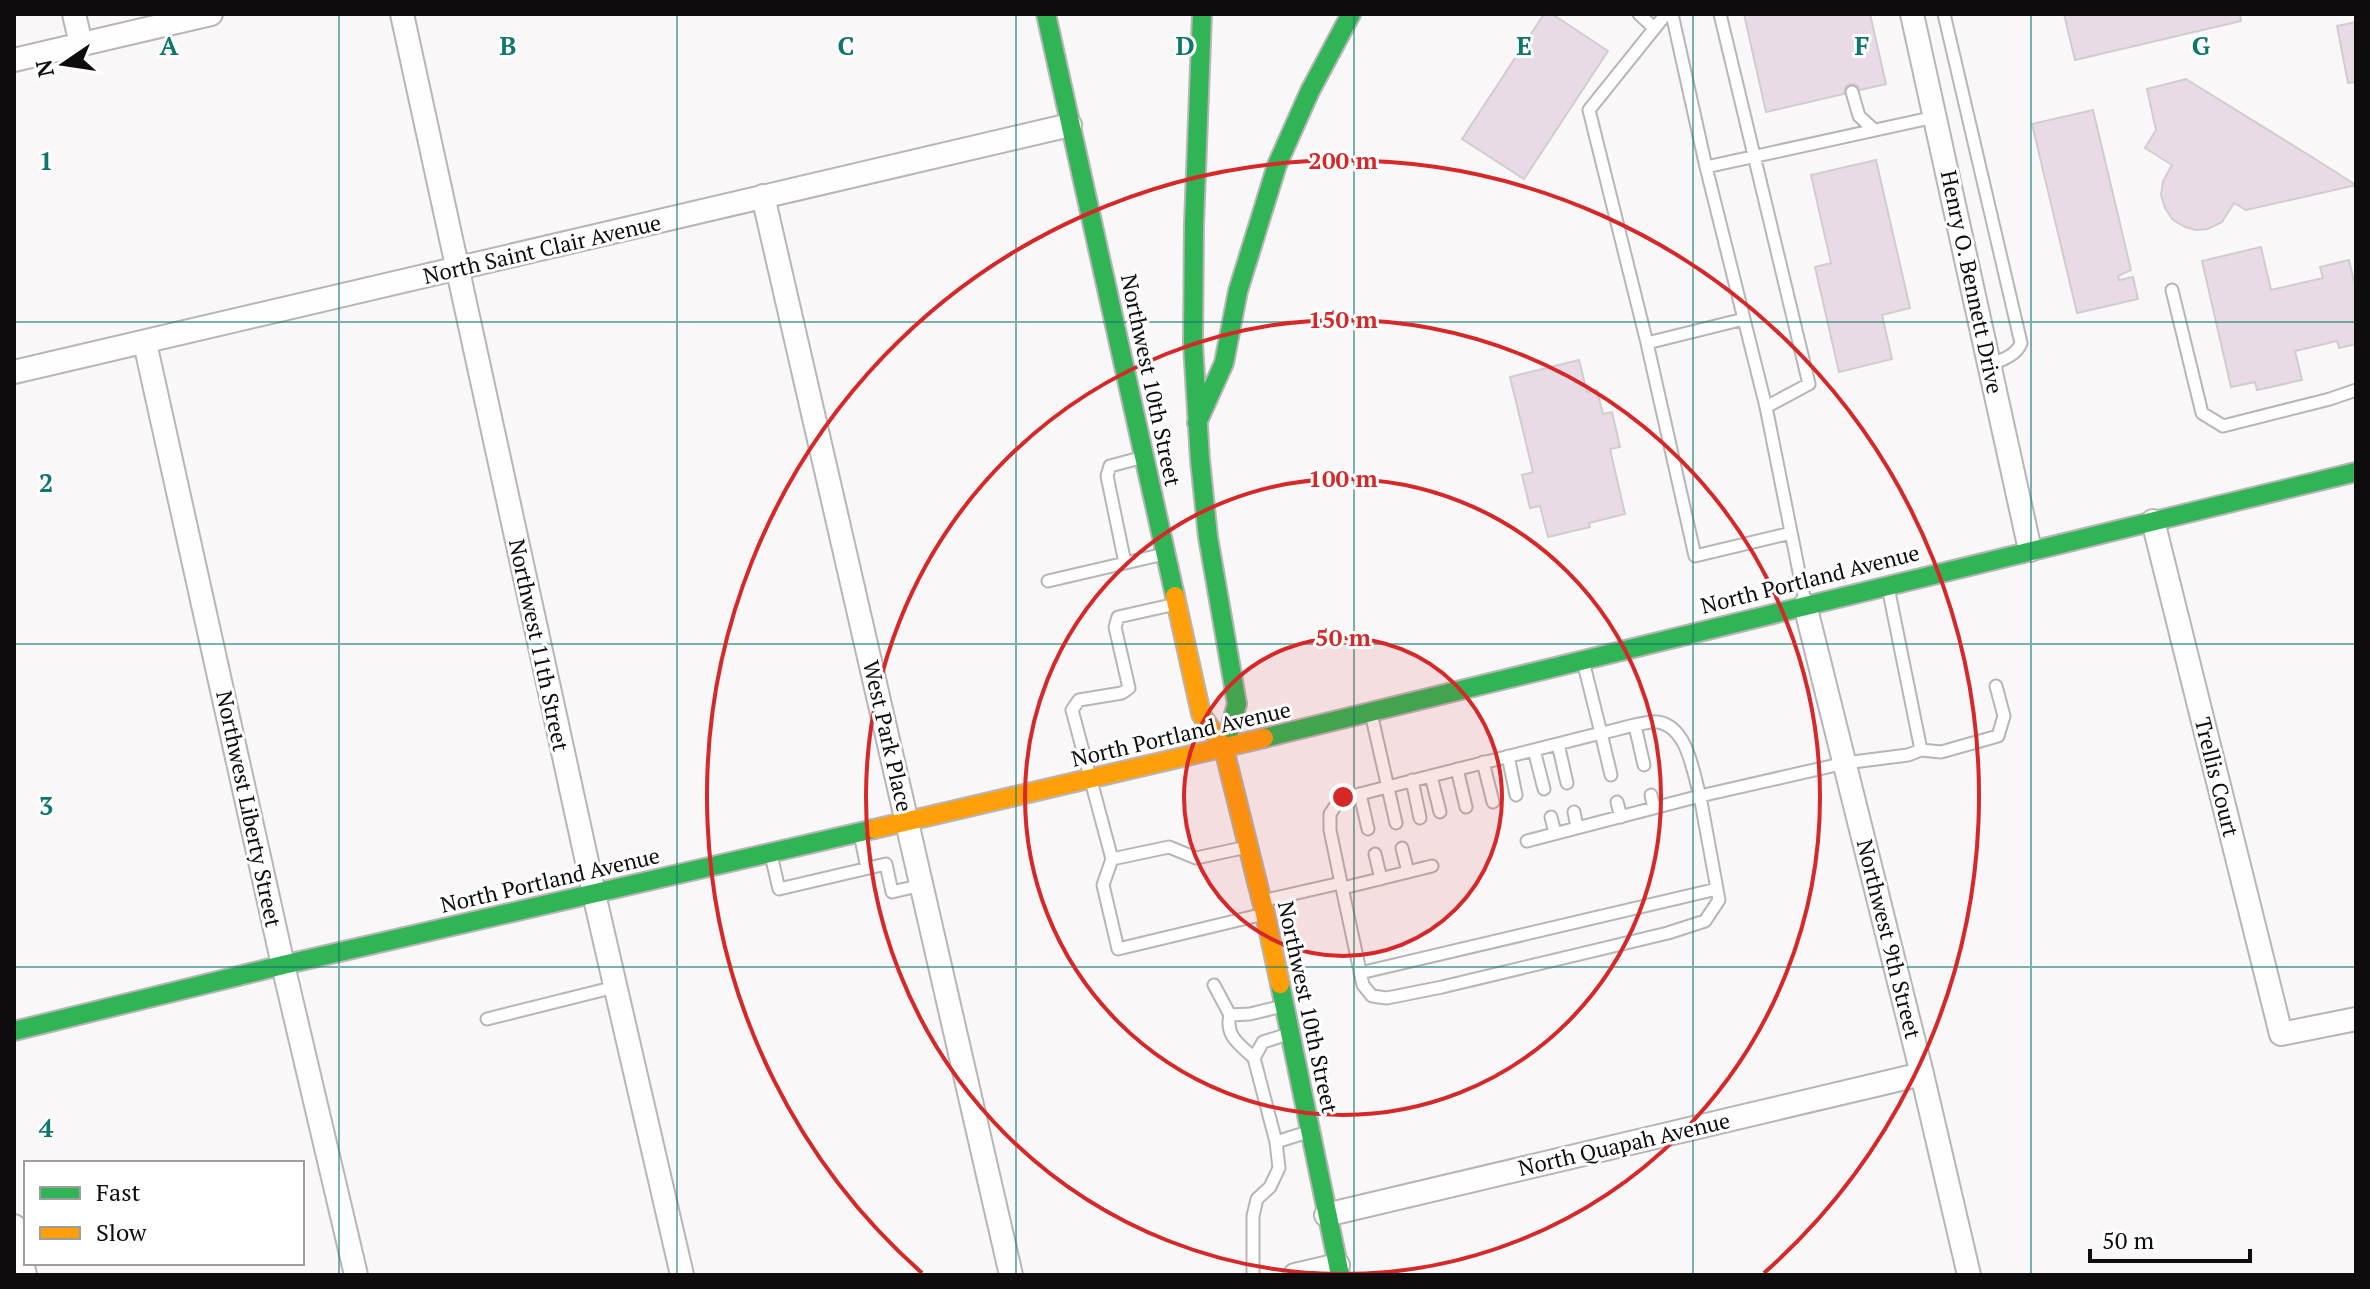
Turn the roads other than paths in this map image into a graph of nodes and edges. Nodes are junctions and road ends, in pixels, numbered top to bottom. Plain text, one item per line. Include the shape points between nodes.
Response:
1 (74, 14) edge
2 (211, 14) edge
3 (402, 14) edge
4 (1046, 14) edge
5 (1202, 14) edge
6 (1351, 14) edge
7 (1639, 14) edge
8 (1669, 14) edge
9 (1720, 14) edge
10 (1912, 14) edge
11 (1944, 14) edge
12 (1654, 28) junction
13 (81, 44) junction
14 (14, 60) edge
15 (1852, 92) dead end
16 (1935, 117) junction
17 (1070, 125) junction
18 (1874, 130) junction
19 (1755, 157) junction
20 (1706, 167) junction
21 (763, 196) junction
22 (457, 269) junction
23 (2172, 290) dead end
24 (1744, 319) junction
25 (145, 343) junction
26 (1647, 343) junction
27 (1990, 365) junction
28 (14, 372) edge
29 (2356, 390) edge
30 (1766, 407) junction
31 (1197, 423) junction
32 (1143, 458) junction
33 (2356, 472) edge
34 (2153, 521) junction
35 (1791, 533) junction
36 (2030, 550) junction
37 (1165, 554) junction
38 (1125, 563) junction
39 (1048, 581) dead end
40 (1887, 585) junction
41 (1176, 604) junction
42 (1805, 605) junction
43 (1583, 661) junction
44 (1996, 686) dead end
45 (1371, 713) junction
46 (1635, 726) junction
47 (1601, 733) junction
48 (1558, 744) junction
49 (1224, 749) junction
50 (1534, 750) junction
51 (1921, 750) junction
52 (1508, 756) junction
53 (1483, 762) junction
54 (1845, 763) junction
55 (1644, 765) dead end
56 (1457, 769) junction
57 (1611, 775) dead end
58 (1431, 776) junction
59 (1090, 780) junction
60 (1412, 780) junction
61 (1567, 783) dead end
62 (1388, 786) junction
63 (1544, 789) dead end
64 (1360, 794) junction
65 (1516, 795) dead end
66 (1651, 795) dead end
67 (1700, 796) junction
68 (1493, 802) dead end
69 (1617, 802) dead end
70 (1466, 807) dead end
71 (1654, 808) junction
72 (1440, 812) dead end
73 (1574, 812) dead end
74 (1551, 817) dead end
75 (1621, 817) junction
76 (1420, 818) dead end
77 (908, 823) junction
78 (1396, 823) dead end
79 (1577, 827) junction
80 (1368, 829) dead end
81 (1555, 833) junction
82 (860, 834) junction
83 (1527, 841) dead end
84 (1248, 846) junction
85 (1402, 848) dead end
86 (770, 854) junction
87 (1375, 854) dead end
88 (1112, 859) junction
89 (1432, 866) dead end
90 (867, 868) junction
91 (1408, 872) junction
92 (1381, 879) junction
93 (922, 885) junction
94 (1342, 885) junction
95 (1717, 889) junction
96 (594, 894) junction
97 (1263, 908) junction
98 (283, 965) junction
99 (1360, 973) junction
100 (1214, 985) dead end
101 (615, 987) junction
102 (1283, 1005) junction
103 (1230, 1015) junction
104 (487, 1019) dead end
105 (2356, 1019) edge
106 (14, 1031) edge
107 (1289, 1034) junction
108 (1254, 1058) junction
109 (1922, 1074) junction
110 (1309, 1131) junction
111 (1276, 1142) junction
112 (1326, 1215) junction
113 (14, 1226) edge
114 (1339, 1270) edge
115 (25, 1275) edge
116 (356, 1275) edge
117 (682, 1275) edge
118 (1011, 1275) edge
119 (1253, 1275) edge
120 (1295, 1275) edge
121 (1969, 1275) edge

1 - 13 street
2 - 13 street
3 - 22 street, Northwest 11th Street
4 - 17 main road, Northwest 10th Street
5 - 31 main road, Northwest 10th Street via 1192,300
6 - 31 main road via 1277,165 1238,291 1224,363
7 - 12 lane
8 - 12 lane
8 - 20 lane
9 - 19 lane
10 - 16 street, Henry O. Bennett Drive
11 - 27 lane via 2021,343 2014,353
12 - 26 lane via 1589,110
13 - 14 street
15 - 18 lane via 1859,116
16 - 18 lane
16 - 27 street, Henry O. Bennett Drive
17 - 21 street, North Saint Clair Avenue
17 - 32 main road, Northwest 10th Street
18 - 19 lane
19 - 20 lane
19 - 30 lane via 1809,384
20 - 24 lane
21 - 22 street, North Saint Clair Avenue
21 - 77 street, West Park Place
22 - 25 street, North Saint Clair Avenue
22 - 96 street, Northwest 11th Street
23 - 29 lane via 2195,390 2202,413 2211,420 2223,426
24 - 26 lane
24 - 30 lane
25 - 28 street, North Saint Clair Avenue
25 - 98 street, Northwest Liberty Street
26 - 35 lane via 1695,556
27 - 36 street, Henry O. Bennett Drive
30 - 35 lane
31 - 49 main road, Northwest 10th Street via 1208,537 1237,704
32 - 37 main road, Northwest 10th Street
32 - 38 lane via 1108,470
33 - 34 main road, North Portland Avenue
34 - 36 main road, North Portland Avenue
34 - 105 street, Trellis Court via 2281,1034
35 - 42 lane
36 - 40 main road, North Portland Avenue
37 - 38 lane
37 - 41 main road, Northwest 10th Street
38 - 39 lane
40 - 42 main road, North Portland Avenue
40 - 51 lane
41 - 49 main road, Northwest 10th Street via 1201,714
41 - 59 lane via 1118,617 1115,627 1129,688 1079,700 1072,710
42 - 43 main road, North Portland Avenue
42 - 54 street, Northwest 9th Street
43 - 45 main road, North Portland Avenue
43 - 47 lane
44 - 51 lane via 2004,716 1998,736 1941,752
45 - 49 main road, North Portland Avenue
45 - 62 lane
46 - 47 lane
46 - 55 lane
46 - 67 lane via 1656,721 1671,728 1684,743
47 - 48 lane
47 - 57 lane
48 - 50 lane
48 - 61 lane
49 - 59 main road, North Portland Avenue
49 - 84 main road, Northwest 10th Street
50 - 52 lane
50 - 63 lane
51 - 54 lane
52 - 53 lane
52 - 65 lane
53 - 56 lane
53 - 68 lane
54 - 67 lane
54 - 109 street, Northwest 9th Street
56 - 58 lane
56 - 70 lane
58 - 60 lane
58 - 72 lane
59 - 77 main road, North Portland Avenue
59 - 88 lane
60 - 62 lane
60 - 76 lane
62 - 64 lane
62 - 78 lane
64 - 80 lane
64 - 94 lane via 1340,799 1330,814
66 - 71 lane
67 - 71 lane
67 - 95 lane
69 - 75 lane
71 - 75 lane
73 - 79 lane
74 - 81 lane
75 - 79 lane
77 - 82 main road, North Portland Avenue
77 - 93 street, West Park Place
79 - 81 lane
81 - 83 lane
82 - 86 main road, North Portland Avenue
82 - 90 lane
84 - 88 lane via 1196,858 1169,847
84 - 97 main road, Northwest 10th Street
85 - 91 lane
86 - 90 lane via 779,889
86 - 96 main road, North Portland Avenue
87 - 92 lane
88 - 97 lane via 1103,885 1118,949
89 - 91 lane
90 - 93 lane via 886,864 892,892
91 - 92 lane
92 - 94 lane
93 - 118 street, West Park Place
94 - 97 lane
94 - 99 lane
95 - 99 lane
95 - 99 lane via 1719,900 1705,921 1442,987 1372,996
96 - 98 main road, North Portland Avenue
96 - 101 street, Northwest 11th Street
97 - 102 main road, Northwest 10th Street
98 - 106 main road, North Portland Avenue
98 - 116 street, Northwest Liberty Street
100 - 103 lane
101 - 104 lane
101 - 117 street, Northwest 11th Street
102 - 103 lane
102 - 107 main road, Northwest 10th Street
103 - 108 lane via 1231,1036
107 - 108 lane via 1263,1042
107 - 110 main road, Northwest 10th Street
108 - 111 lane
109 - 112 street, North Quapah Avenue
109 - 121 street, Northwest 9th Street
110 - 111 lane
110 - 112 main road, Northwest 10th Street
111 - 119 lane via 1279,1168 1257,1199 1253,1216
112 - 114 main road, Northwest 10th Street
113 - 115 street
114 - 120 street

